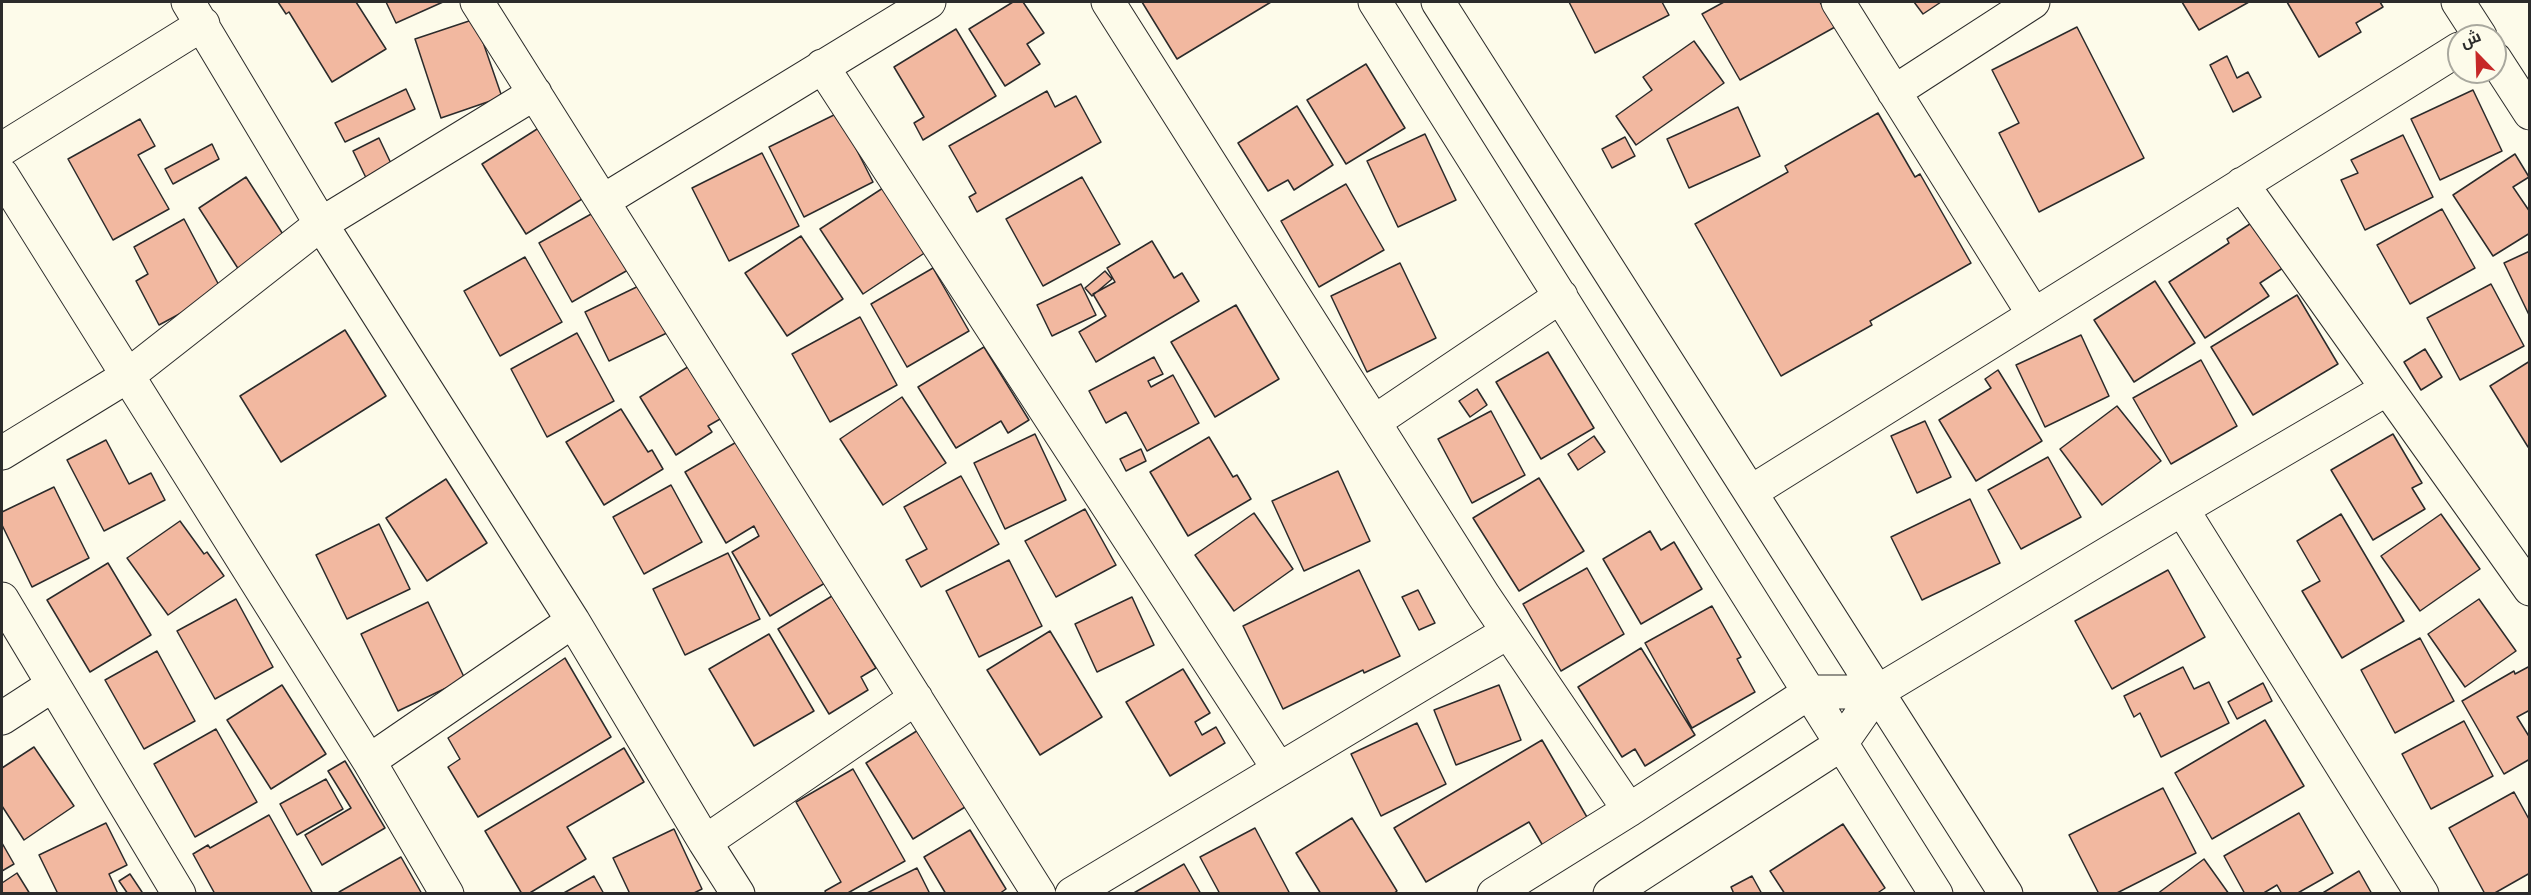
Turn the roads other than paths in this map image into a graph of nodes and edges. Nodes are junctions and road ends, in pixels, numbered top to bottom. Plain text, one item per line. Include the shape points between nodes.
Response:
1 (477, 2) edge
2 (929, 2) edge
3 (1108, 2) edge
4 (1375, 2) edge
5 (1438, 2) edge
6 (1838, 2) edge
7 (2033, 2) edge
8 (2458, 2) edge
9 (196, 13) edge
10 (2472, 24) edge
11 (2447, 56) edge
12 (822, 66) junction
13 (2507, 78) edge
14 (1894, 92) junction
15 (535, 93) junction
16 (2529, 113) edge
17 (2, 149) edge
18 (2, 175) edge
19 (2242, 184) junction
20 (603, 201) junction
21 (321, 225) junction
22 (1561, 296) junction
23 (2034, 315) junction
24 (126, 377) junction
25 (2387, 389) junction
26 (1374, 422) junction
27 (2, 453) edge
28 (1751, 492) junction
29 (2182, 509) junction
30 (2529, 589) edge
31 (2, 599) edge
32 (573, 621) junction
33 (1509, 632) junction
34 (53, 685) junction
35 (1810, 692) junction
36 (1877, 692) junction
37 (916, 698) junction
38 (2, 718) edge
39 (1840, 745) junction
40 (369, 761) junction
41 (1278, 768) junction
42 (1629, 810) junction
43 (705, 842) junction
44 (179, 894) edge
45 (447, 894) edge
46 (738, 894) edge
47 (1039, 894) edge
48 (1072, 894) edge
49 (1494, 894) edge
50 (1610, 894) edge
51 (1936, 894) edge
52 (2006, 894) edge
53 (2422, 894) edge

1 - 15 street
2 - 12 street
3 - 26 street
4 - 22 street
5 - 28 street
6 - 14 street
7 - 14 street
8 - 10 street
9 - 17 street
9 - 21 street
11 - 19 street
12 - 20 street
12 - 41 street
13 - 16 street
14 - 23 street
15 - 20 street
15 - 21 street
18 - 24 street
19 - 23 street
19 - 25 street
20 - 37 street
21 - 24 street
21 - 32 street
22 - 26 street
22 - 35 street
23 - 28 street
24 - 27 street
24 - 40 street
25 - 29 street
25 - 30 street
26 - 33 street
28 - 36 street
29 - 36 street
29 - 53 street
31 - 34 street
32 - 40 street
32 - 43 street
33 - 41 street
33 - 42 street
34 - 38 street
34 - 44 street
35 - 36 street
35 - 39 street
35 - 42 street
36 - 39 street
36 - 52 street
37 - 43 street
37 - 47 street
39 - 50 street
39 - 51 street
40 - 45 street
41 - 48 street
42 - 49 street
43 - 46 street

